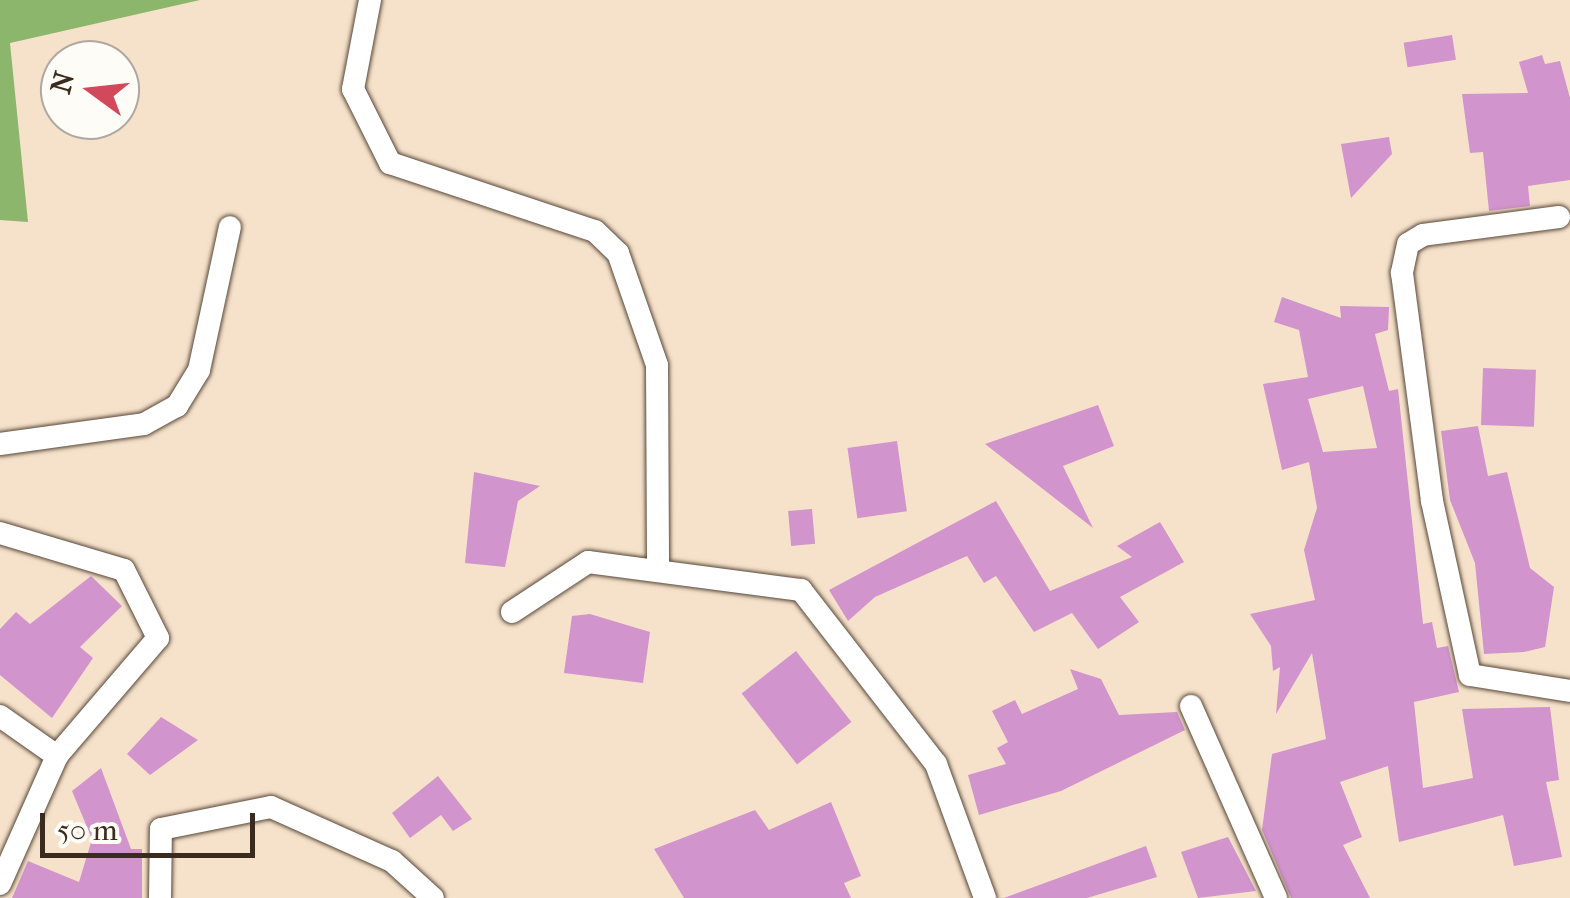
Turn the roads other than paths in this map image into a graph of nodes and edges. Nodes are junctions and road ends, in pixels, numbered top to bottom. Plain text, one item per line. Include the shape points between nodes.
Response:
1 (370, 0) edge
2 (1559, 217) dead end
3 (230, 228) dead end
4 (0, 444) edge
5 (0, 533) edge
6 (658, 568) junction
7 (512, 612) dead end
8 (1570, 691) edge
9 (1191, 706) dead end
10 (0, 716) edge
11 (56, 756) junction
12 (0, 884) edge
13 (160, 898) edge
14 (433, 898) edge
15 (985, 898) edge
16 (1276, 898) edge

1 - 6 street via 353,90 390,163 595,231 618,253 657,365
2 - 8 street via 1423,234 1408,244 1402,273 1432,501 1470,675
3 - 4 street via 199,370 177,406 144,424
5 - 11 street via 114,564 157,622 152,653
6 - 7 street via 570,567
6 - 15 street via 801,590 936,764
9 - 16 street
10 - 11 street
11 - 12 street
13 - 14 street via 161,828 271,807 392,862

